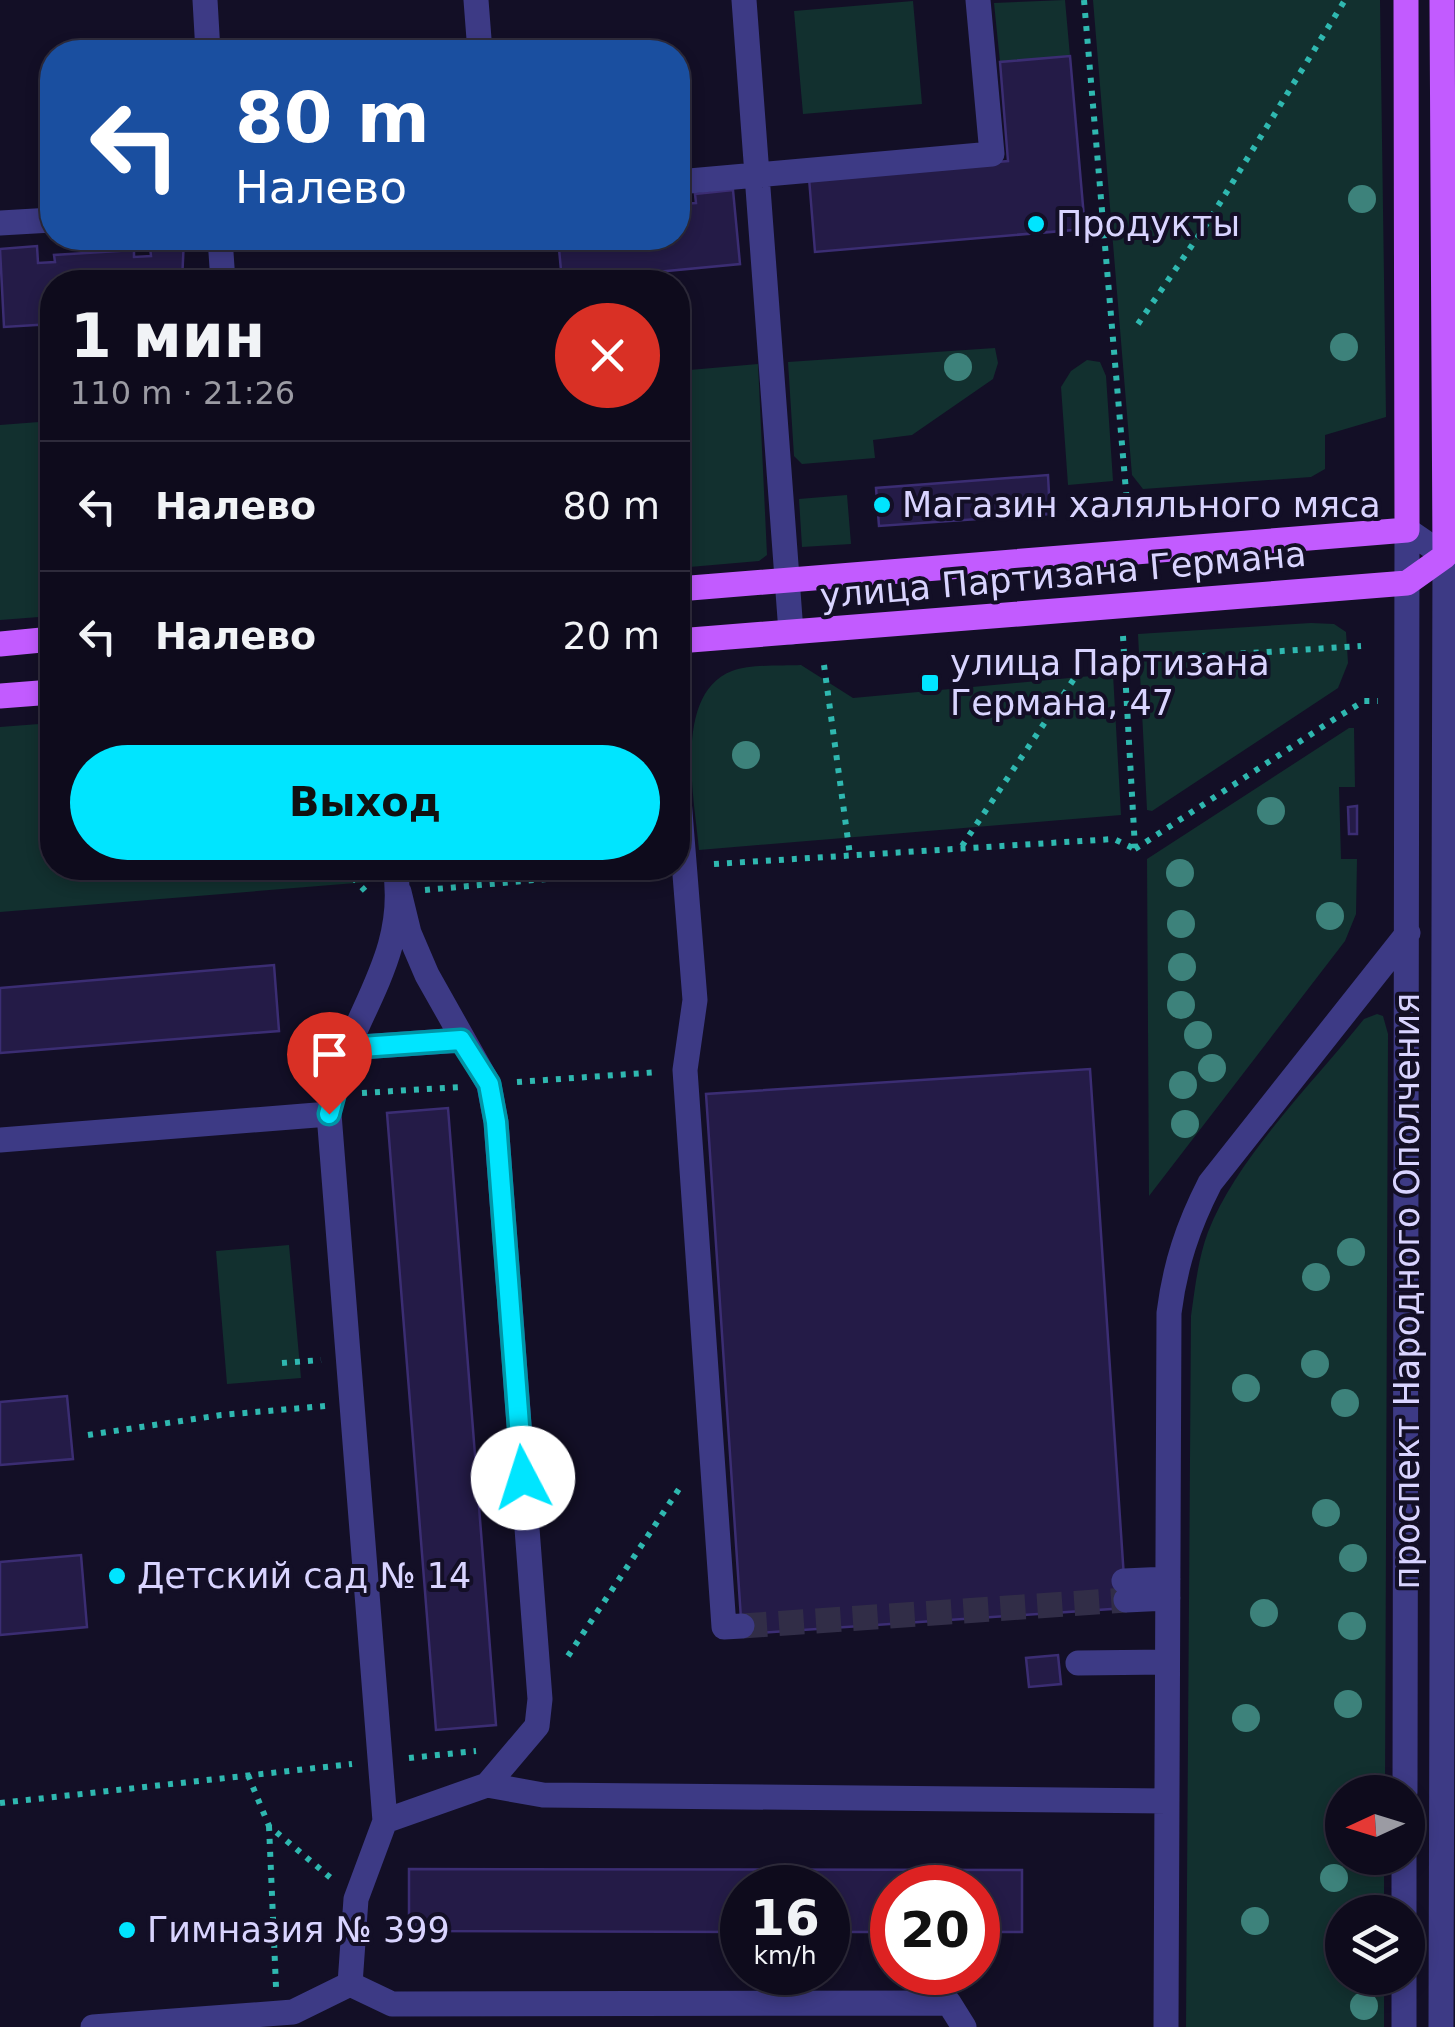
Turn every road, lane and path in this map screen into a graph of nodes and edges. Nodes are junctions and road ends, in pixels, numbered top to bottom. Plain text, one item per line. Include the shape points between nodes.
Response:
1 (205, 0) edge
2 (476, 0) edge
3 (744, 0) edge
4 (978, 0) edge
5 (1084, 0) edge
6 (1345, 0) edge
7 (1406, 0) edge
8 (1442, 0) edge
9 (207, 40) edge
10 (479, 40) edge
11 (1449, 118) edge
12 (757, 175) junction
13 (690, 181) edge
14 (40, 221) edge
15 (0, 223) edge
16 (1138, 324) dead end
17 (1127, 504) dead end
18 (1407, 530) junction
19 (1445, 556) junction
20 (786, 580) junction
21 (1407, 583) junction
22 (690, 588) edge
23 (791, 632) junction
24 (1123, 633) dead end
25 (40, 641) edge
26 (690, 641) edge
27 (0, 644) edge
28 (1361, 646) dead end
29 (1124, 661) junction
30 (1084, 664) dead end
31 (824, 665) dead end
32 (40, 693) edge
33 (0, 696) edge
34 (1379, 701) dead end
35 (961, 847) junction
36 (1134, 849) junction
37 (850, 855) junction
38 (690, 866) edge
39 (355, 880) edge
40 (397, 880) edge
41 (678, 880) edge
42 (368, 895) dead end
43 (1408, 933) junction
44 (461, 1040) junction
45 (347, 1048) junction
46 (329, 1114) junction
47 (0, 1140) edge
48 (351, 1404) junction
49 (88, 1435) dead end
50 (712, 1439) junction
51 (1168, 1589) junction
52 (1125, 1590) tunnel mouth
53 (742, 1626) dead end
54 (1168, 1662) junction
55 (1078, 1664) dead end
56 (540, 1699) junction
57 (524, 1746) junction
58 (379, 1760) junction
59 (248, 1775) junction
60 (1404, 1775) edge
61 (487, 1785) junction
62 (1167, 1800) junction
63 (0, 1803) edge
64 (385, 1821) junction
65 (269, 1826) junction
66 (356, 1900) junction
67 (350, 1984) junction
68 (1404, 1995) edge
69 (288, 2017) edge
70 (93, 2027) edge
71 (964, 2027) edge
72 (1166, 2027) edge
73 (1404, 2027) edge
74 (1441, 2027) edge

1 - 9 street
2 - 10 street
3 - 12 street
4 - 12 street via 992,154
5 - 17 path
6 - 16 path
7 - 18 main road, проспект Народного Ополчения
8 - 11 main road, проспект Народного Ополчения
11 - 19 main road, проспект Народного Ополчения
12 - 13 street
12 - 20 street
14 - 15 street
18 - 19 street
18 - 20 main road, улица Партизана Германа
18 - 21 street, проспект Народного Ополчения
19 - 21 main road
19 - 74 street, проспект Народного Ополчения
20 - 22 main road, улица Партизана Германа
20 - 23 street
21 - 23 main road, улица Партизана Германа
21 - 43 street, проспект Народного Ополчения
23 - 26 main road, улица Партизана Германа
24 - 29 path
25 - 27 main road
28 - 29 path
29 - 36 path
30 - 35 path
31 - 37 path
32 - 33 main road
34 - 36 path via 1364,701
35 - 36 path via 1114,839
35 - 37 path
37 - 38 path
39 - 42 path
40 - 44 street via 408,933
40 - 45 street via 384,974
41 - 50 street via 695,1000 686,1070
43 - 51 street via 1210,1183 1187,1228 1169,1314
43 - 60 street, проспект Народного Ополчения
44 - 45 street
44 - 56 street via 489,1084 496,1122
45 - 46 street
46 - 47 street
46 - 48 street
48 - 49 path via 221,1414
48 - 58 street
50 - 53 street via 724,1627
50 - 56 path
51 - 52 street
51 - 54 street
54 - 55 street
54 - 62 street
56 - 57 street via 537,1726
57 - 58 path
57 - 61 street
58 - 59 path
58 - 64 street
59 - 63 path
59 - 65 path
61 - 62 street via 543,1795
61 - 64 street
62 - 72 street
64 - 66 street
65 - 66 path
65 - 69 path
66 - 67 street
67 - 69 street
67 - 71 street via 392,2004 949,2004
68 - 73 street
69 - 70 street

